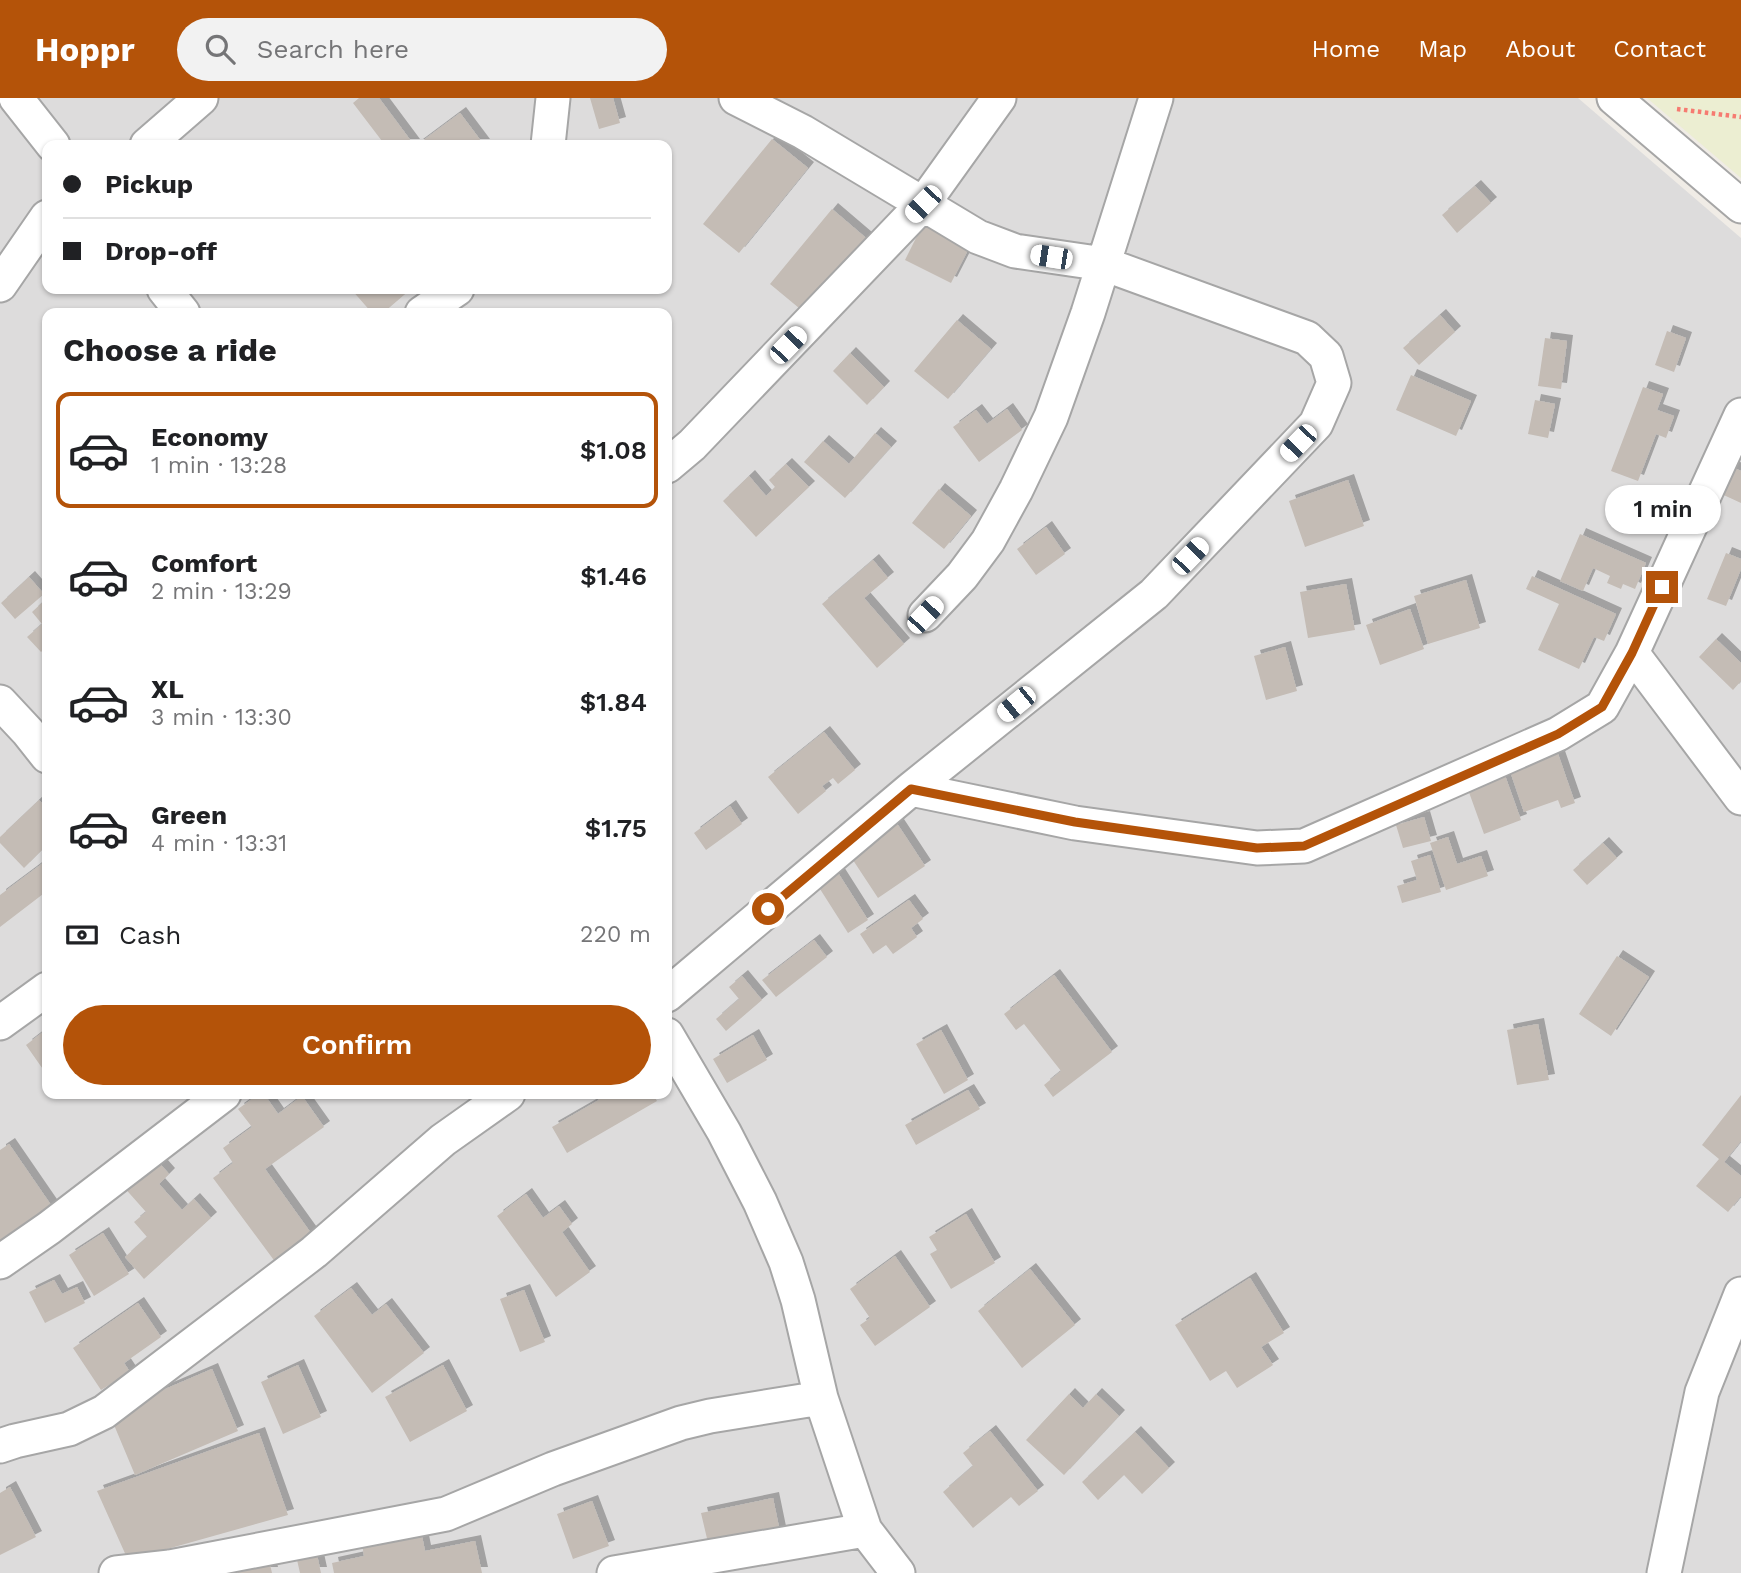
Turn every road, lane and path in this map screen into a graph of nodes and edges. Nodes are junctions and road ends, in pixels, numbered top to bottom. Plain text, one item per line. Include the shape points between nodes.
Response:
1 (16, 98) edge
2 (201, 98) edge
3 (553, 98) edge
4 (736, 98) edge
5 (999, 98) edge
6 (1156, 98) edge
7 (1614, 98) edge
8 (49, 140) edge
9 (153, 140) edge
10 (549, 140) edge
11 (923, 204) junction
12 (1741, 206) edge
13 (42, 224) edge
14 (1104, 264) junction
15 (0, 285) edge
16 (168, 294) edge
17 (450, 294) edge
18 (179, 308) edge
19 (431, 308) edge
20 (1741, 415) edge
21 (672, 462) edge
22 (925, 615) dead end
23 (1632, 653) junction
24 (0, 702) edge
25 (42, 750) edge
26 (911, 789) junction
27 (1741, 798) edge
28 (672, 991) edge
29 (42, 993) edge
30 (0, 1023) edge
31 (672, 1044) edge
32 (217, 1099) edge
33 (501, 1099) edge
34 (0, 1262) edge
35 (1741, 1294) edge
36 (821, 1398) junction
37 (0, 1446) edge
38 (865, 1530) junction
39 (116, 1573) edge
40 (614, 1573) edge
41 (898, 1573) edge
42 (1664, 1573) edge

1 - 8 street
2 - 9 street
3 - 10 street
4 - 11 street
5 - 11 street
6 - 14 street
7 - 12 street
11 - 14 street via 978,237 1015,251
11 - 21 street
13 - 15 street
14 - 22 street via 1051,416 1016,490 988,541
14 - 26 street via 1307,338 1326,356 1334,383 1316,424 1154,594
16 - 18 street
17 - 19 street
20 - 23 street
23 - 26 street via 1602,707 1558,734 1304,846 1257,848 1075,822
23 - 27 street
24 - 25 street
26 - 28 street
29 - 30 street
31 - 36 street via 724,1132 786,1262
32 - 34 street
33 - 37 street via 443,1140 314,1252 104,1412 69,1429
35 - 42 street via 1702,1392
36 - 38 street
36 - 39 street via 681,1423 446,1514 170,1567
38 - 40 street
38 - 41 street

